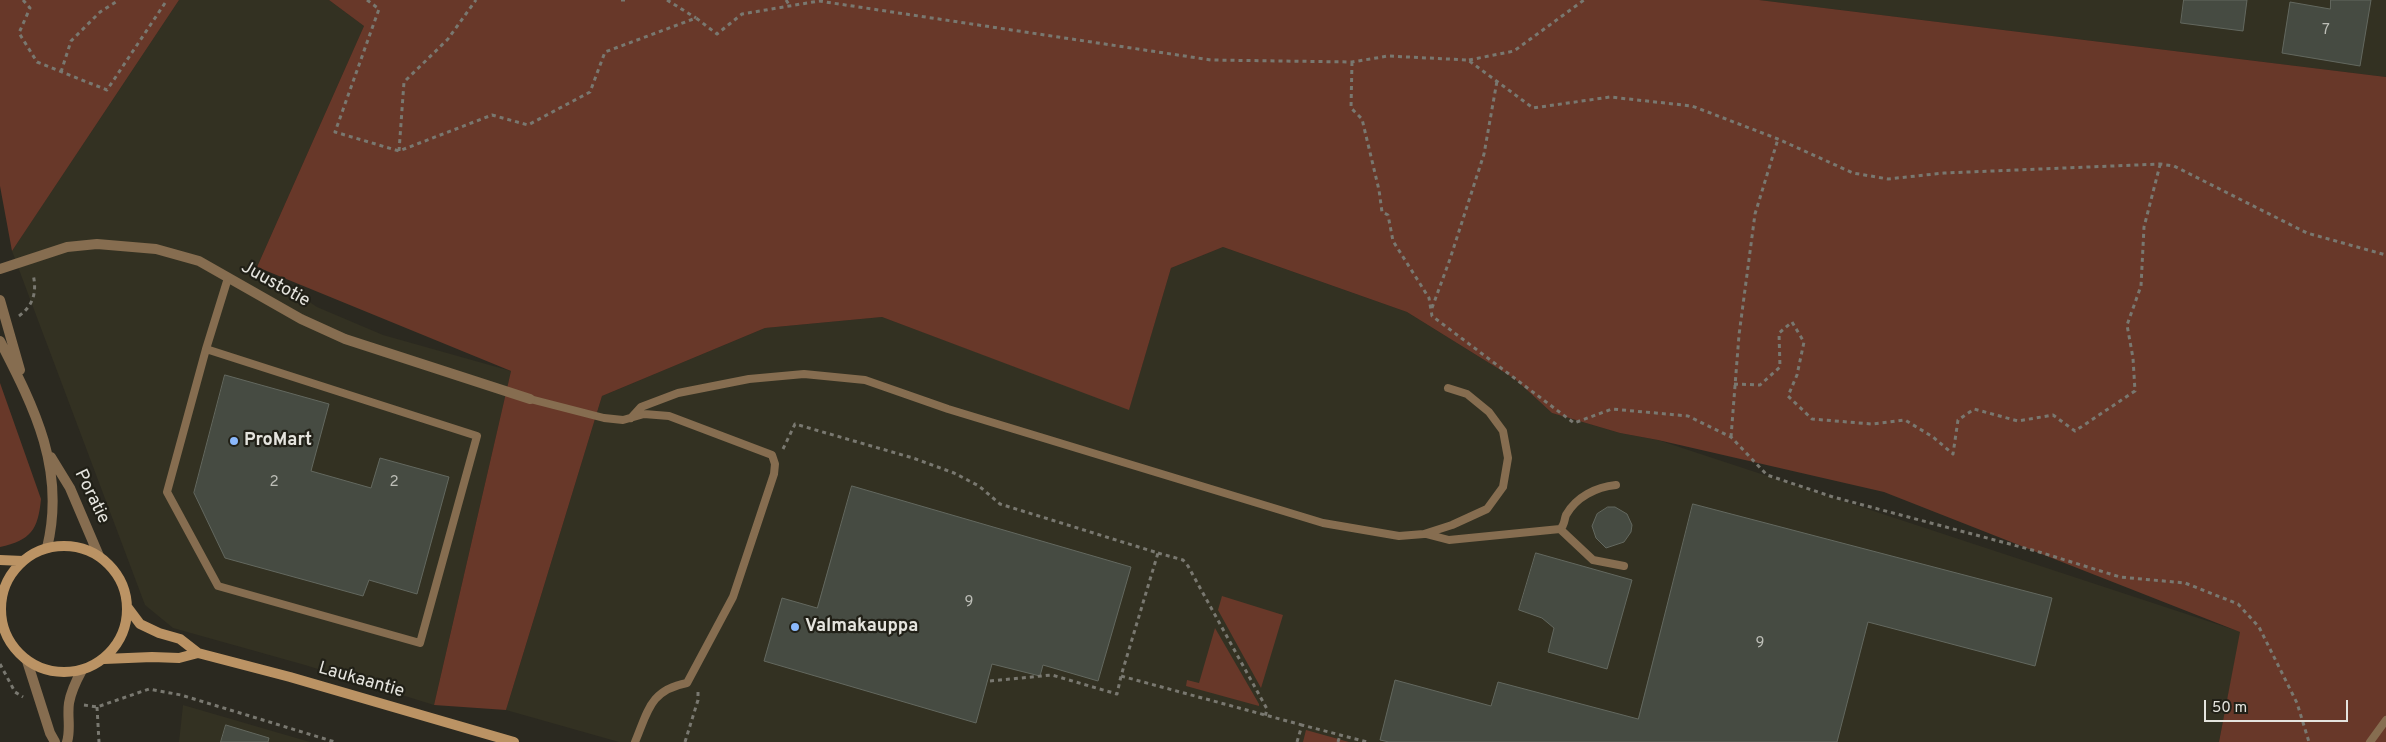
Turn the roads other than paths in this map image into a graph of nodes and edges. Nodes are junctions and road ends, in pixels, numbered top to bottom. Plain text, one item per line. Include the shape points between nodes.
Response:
1 (0, 269) edge
2 (228, 278) junction
3 (0, 300) edge
4 (0, 341) edge
5 (206, 349) junction
6 (24, 388) junction
7 (1448, 388) dead end
8 (530, 399) joint
9 (631, 418) junction
10 (49, 454) junction
11 (1616, 485) dead end
12 (1560, 529) junction
13 (1424, 534) junction
14 (47, 548) junction
15 (99, 556) junction
16 (0, 560) edge
17 (23, 561) junction
18 (1624, 566) dead end
19 (0, 604) edge
20 (128, 608) junction
21 (198, 653) junction
22 (104, 659) junction
23 (28, 661) junction
24 (82, 670) junction
25 (2386, 720) edge
26 (55, 742) edge
27 (67, 742) edge
28 (514, 742) edge
29 (635, 742) edge
30 (2370, 742) edge

1 - 2 street, Juustotie via 67,247 97,244 146,248 199,261
2 - 5 lane
2 - 8 street, Juustotie via 301,319 346,339
3 - 6 street, Poratie
4 - 6 street, Poratie
5 - 5 lane via 167,492 218,586 420,642 477,436
6 - 10 street, Poratie
7 - 13 lane via 1467,394 1488,412 1503,431 1508,458 1503,486 1487,509
8 - 9 lane via 604,418
9 - 13 lane via 641,407 678,393 749,379 804,374 865,380 948,409 1323,523 1399,536
9 - 29 lane via 644,414 669,416 772,455 775,467 733,597 700,662 687,684 670,687 652,702
10 - 14 street, Poratie via 53,516
10 - 15 street, Poratie via 70,488
11 - 12 lane via 1591,492 1577,501
12 - 13 lane via 1449,540
12 - 18 lane via 1593,560
14 - 15 main road via 83,548
14 - 17 main road
15 - 20 main road via 121,582
16 - 17 main road
17 - 19 main road via 8,580
19 - 23 main road via 7,636
20 - 21 main road, Laukaantie via 140,624 180,639
20 - 22 main road via 125,627 117,645
21 - 22 main road, Laukaantie via 179,658
21 - 28 main road, Laukaantie
22 - 24 main road
23 - 24 main road via 54,672
23 - 26 street
24 - 27 street via 73,686 69,703
25 - 30 lane

